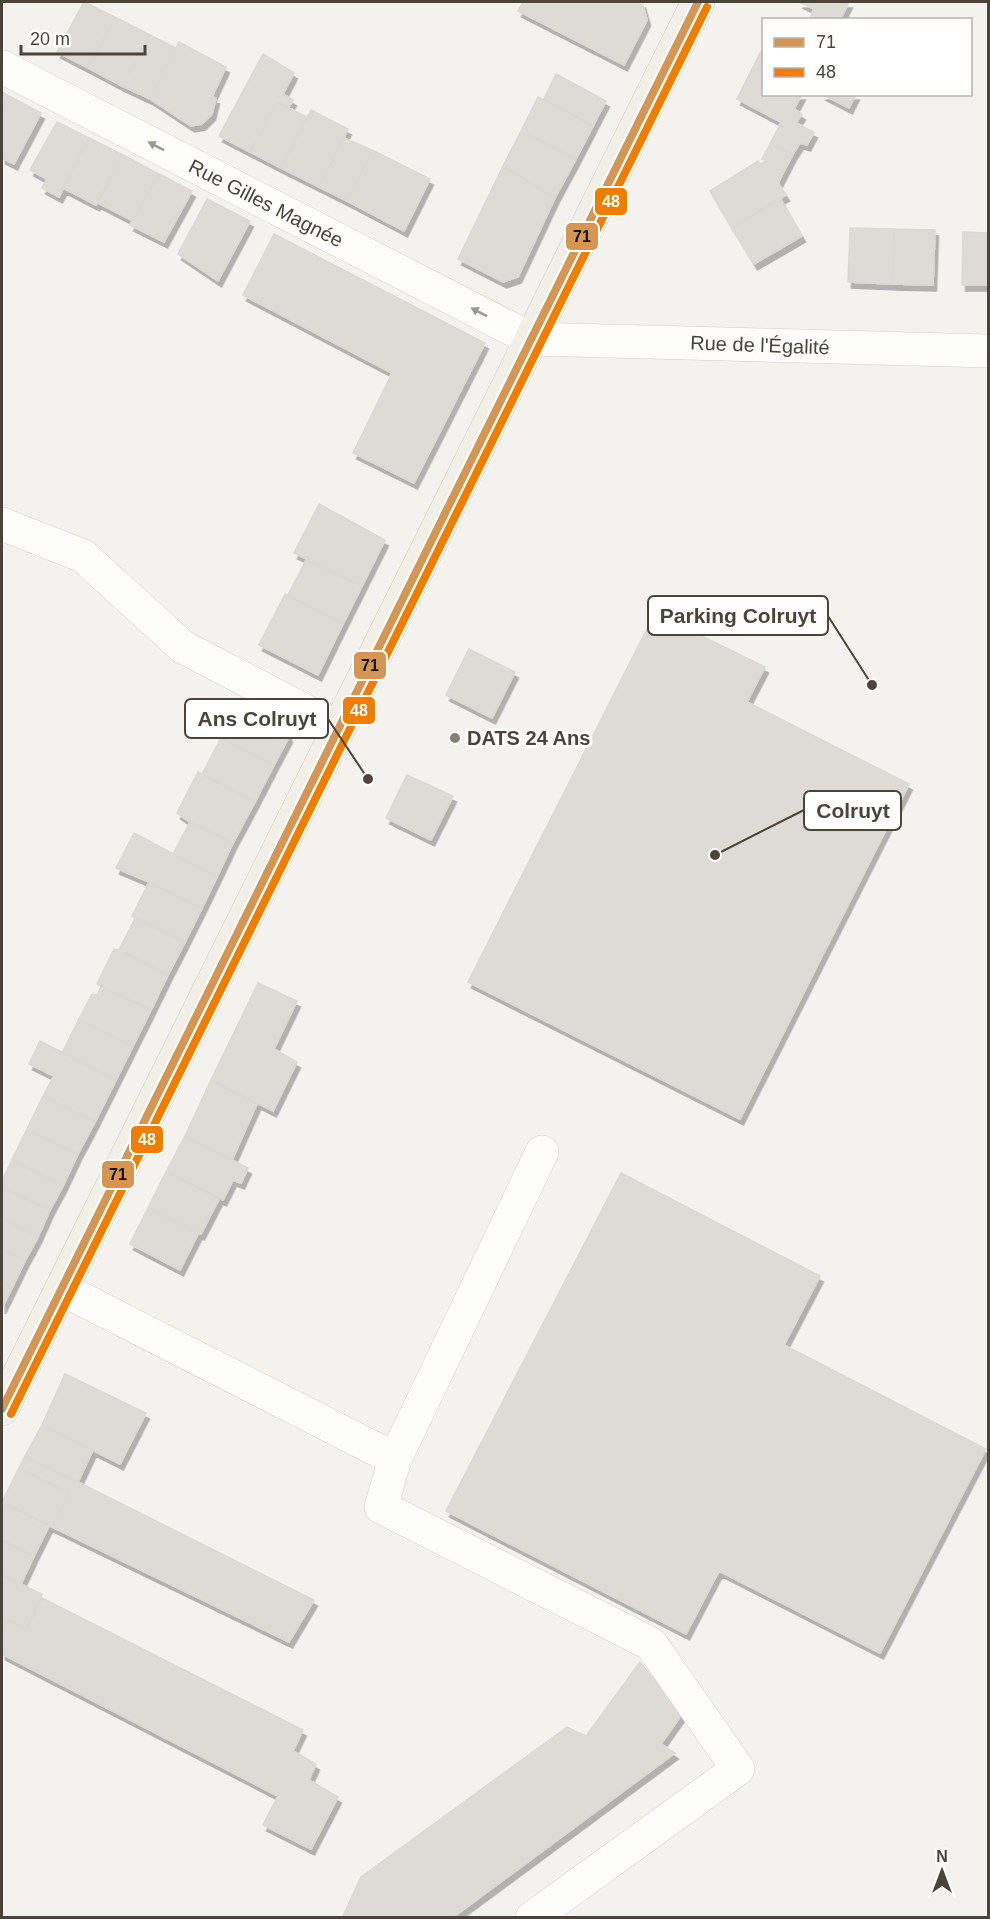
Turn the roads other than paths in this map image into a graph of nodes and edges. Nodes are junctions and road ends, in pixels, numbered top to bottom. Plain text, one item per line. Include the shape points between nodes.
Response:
1 (698, 2) edge
2 (2, 67) edge
3 (531, 339) junction
4 (988, 351) edge
5 (2, 524) edge
6 (338, 728) junction
7 (542, 1152) dead end
8 (62, 1289) junction
9 (2, 1409) edge
10 (395, 1459) junction
11 (532, 1917) edge

1 - 3 main road
3 -> 2 street, Rue Gilles Magnée
3 - 4 street, Rue de l'Égalité
3 - 6 main road
5 - 6 street via 83,555 183,647
6 - 8 main road
7 - 10 street
8 - 9 main road
8 - 10 street
10 - 11 street via 381,1507 651,1644 738,1769

